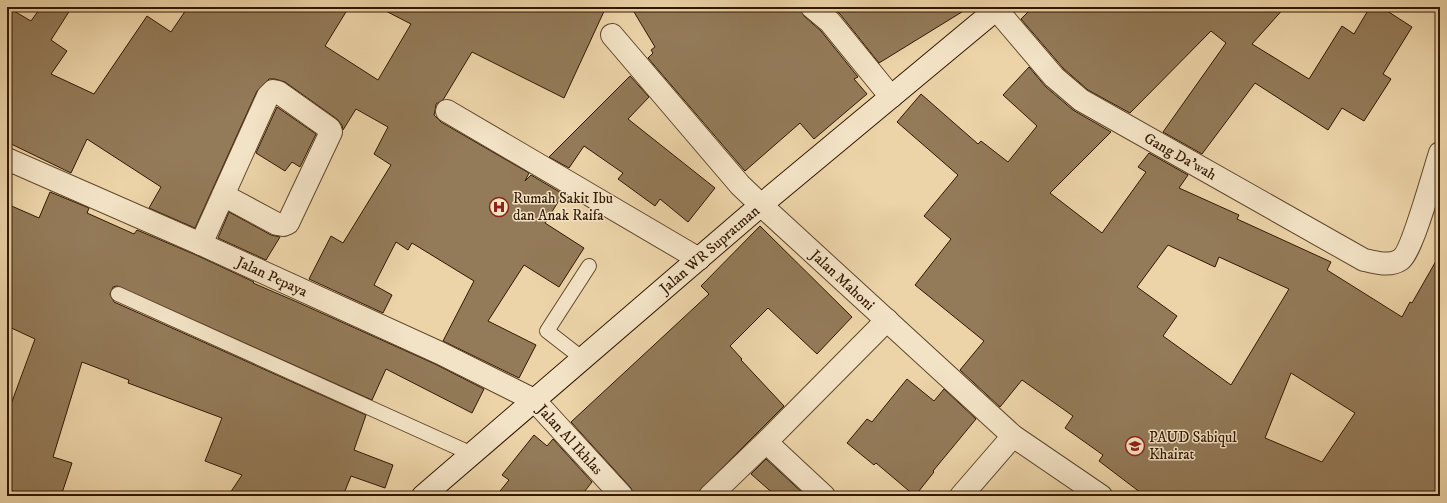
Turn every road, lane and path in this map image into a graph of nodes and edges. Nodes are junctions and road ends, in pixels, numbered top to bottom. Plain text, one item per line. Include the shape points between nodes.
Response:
1 (812, 7) edge
2 (997, 8) edge
3 (612, 35) dead end
4 (891, 97) junction
5 (447, 112) dead end
6 (1440, 153) edge
7 (7, 159) edge
8 (223, 196) junction
9 (761, 205) junction
10 (201, 244) junction
11 (699, 259) junction
12 (589, 266) dead end
13 (118, 294) dead end
14 (886, 320) junction
15 (583, 359) junction
16 (534, 400) junction
17 (1013, 436) junction
18 (766, 442) junction
19 (472, 454) junction
20 (423, 496) edge
21 (622, 496) edge
22 (710, 496) edge
23 (824, 496) edge
24 (961, 496) edge
25 (1101, 496) edge

1 - 4 street via 830,22
2 - 4 street, Jalan WR Supratman
2 - 6 street, Gang Da'wah via 1054,77 1081,100 1364,260 1393,264 1402,259 1410,244
3 - 9 street, Jalan Mahoni via 740,185
4 - 9 street, Jalan WR Supratman
5 - 11 street
7 - 10 street, Jalan Pepaya
8 - 8 street via 268,96 273,91 330,129 331,132 288,223 277,224
8 - 10 street
9 - 11 street, Jalan WR Supratman
9 - 14 street, Jalan Mahoni
10 - 16 street, Jalan Pepaya via 479,371
11 - 15 street, Jalan WR Supratman
12 - 15 lane via 547,331
13 - 19 lane
14 - 17 street, Jalan Mahoni
14 - 18 street
15 - 16 street, Jalan WR Supratman
16 - 19 street, Jalan WR Supratman
16 - 21 street, Jalan Al Ikhlas
17 - 24 street
17 - 25 street, Jalan Mahoni
18 - 22 street
18 - 23 street
19 - 20 street, Jalan WR Supratman

